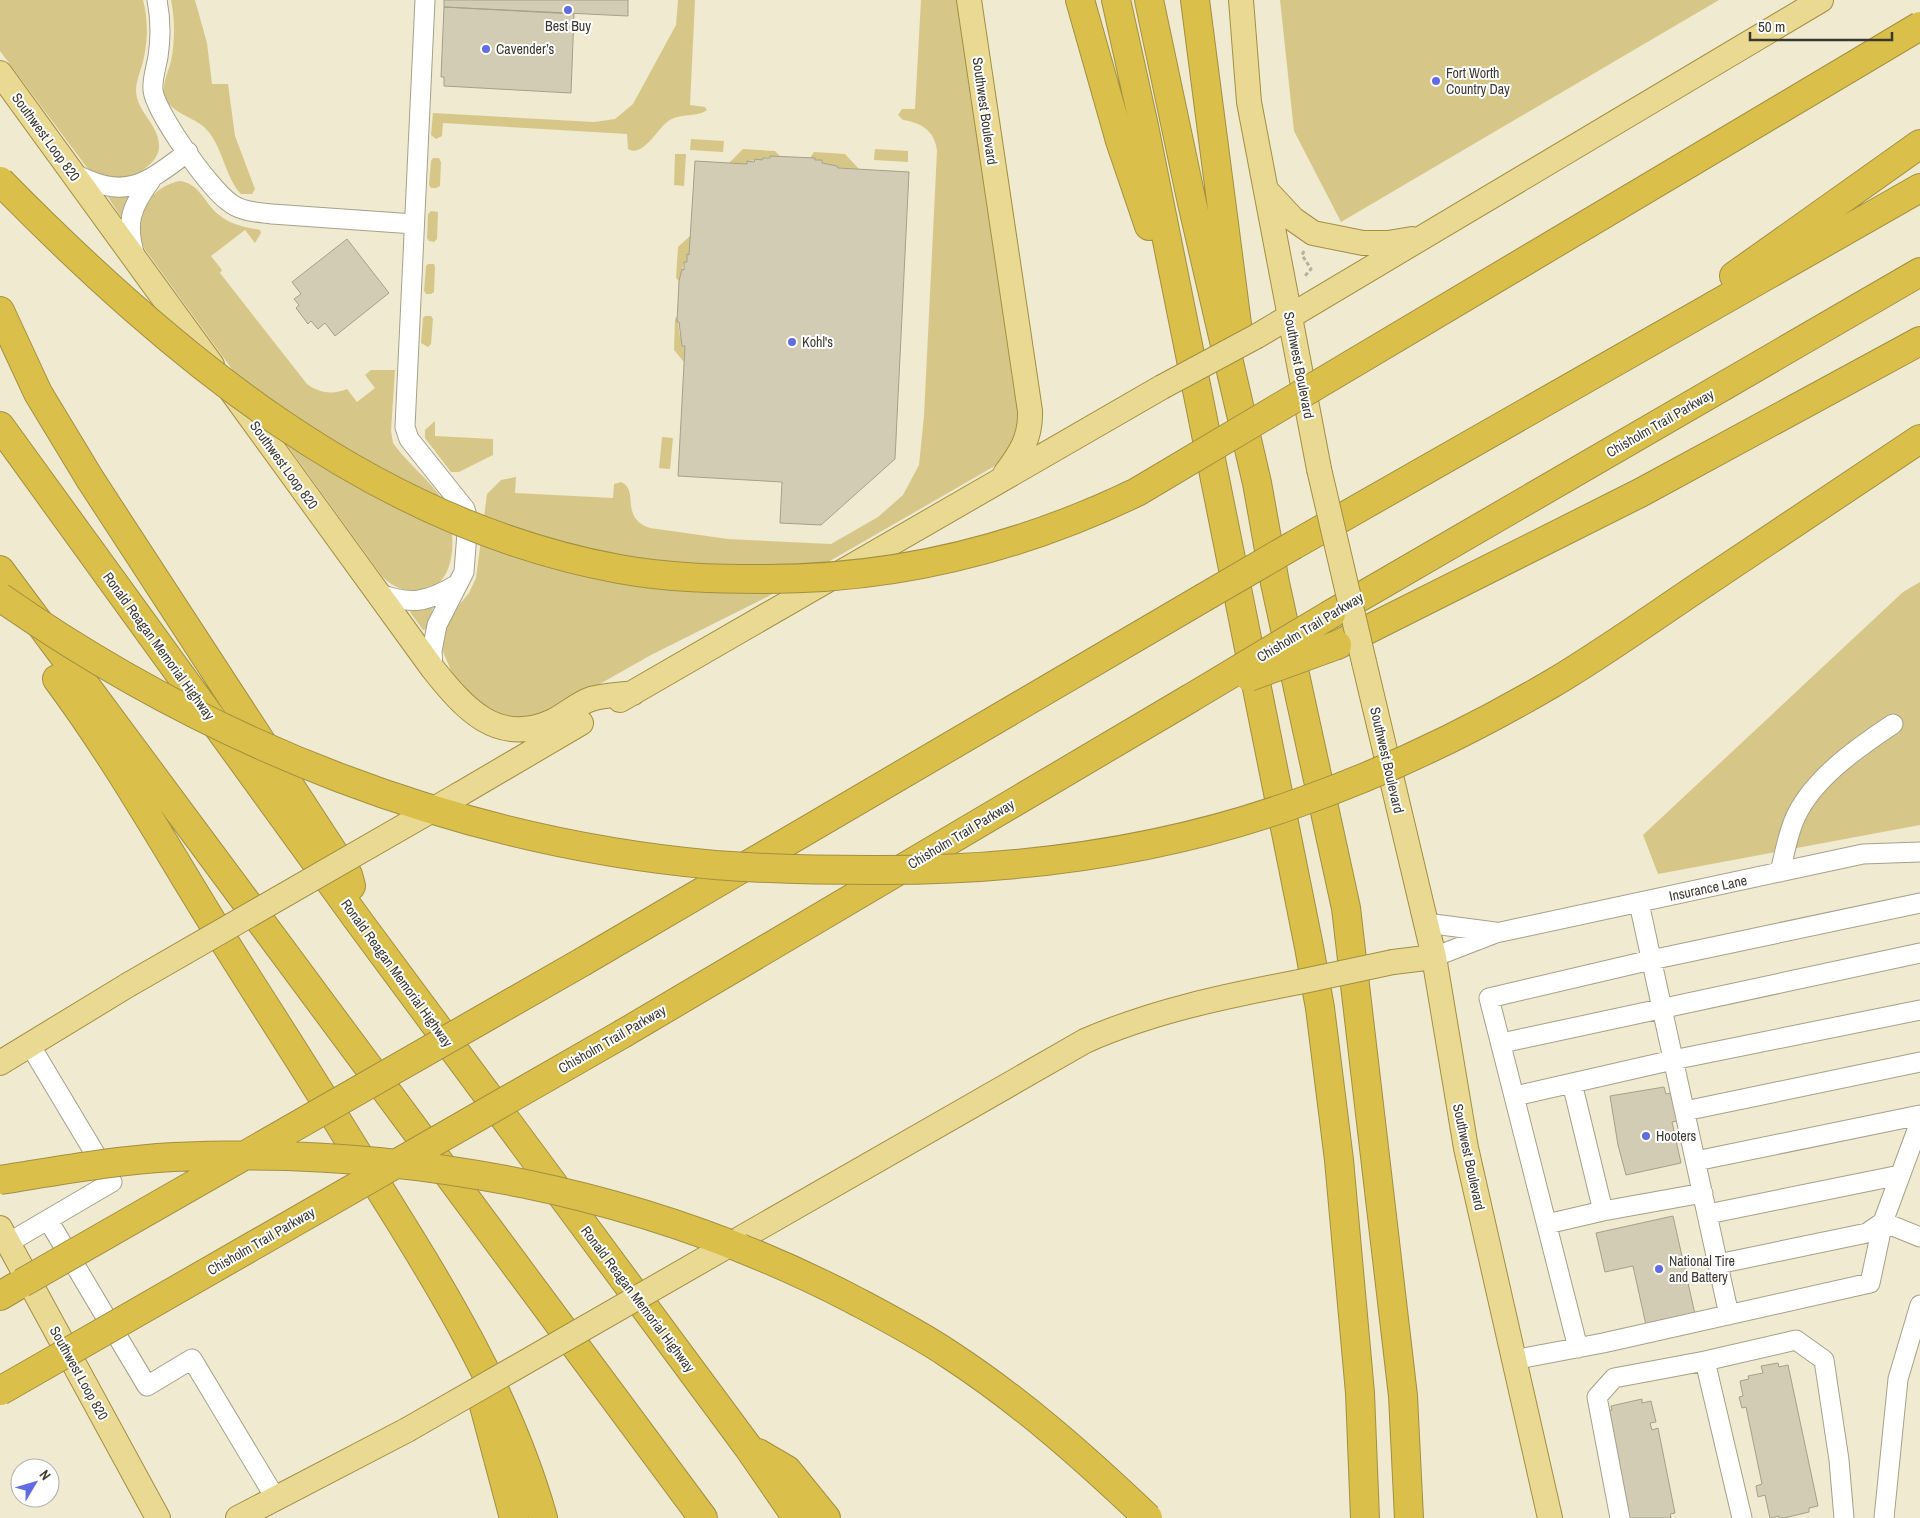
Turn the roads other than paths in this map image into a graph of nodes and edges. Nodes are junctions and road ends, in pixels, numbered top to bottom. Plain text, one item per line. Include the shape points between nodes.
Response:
1 (157, 0) edge
2 (425, 0) edge
3 (969, 0) edge
4 (1080, 0) edge
5 (1116, 0) edge
6 (1149, 0) edge
7 (1195, 0) edge
8 (1241, 0) edge
9 (1821, 0) edge
10 (1920, 26) edge
11 (0, 73) edge
12 (1920, 144) edge
13 (188, 152) junction
14 (73, 173) junction
15 (0, 180) edge
16 (151, 180) junction
17 (1920, 188) edge
18 (1266, 190) junction
19 (414, 224) junction
20 (1426, 236) junction
21 (138, 265) junction
22 (1920, 272) edge
23 (0, 311) edge
24 (1290, 318) junction
25 (1185, 334) junction
26 (1920, 341) edge
27 (1602, 370) junction
28 (0, 426) edge
29 (1920, 439) edge
30 (999, 481) junction
31 (1258, 482) junction
32 (0, 570) edge
33 (457, 584) junction
34 (0, 587) edge
35 (377, 593) junction
36 (0, 597) edge
37 (433, 669) junction
38 (633, 693) junction
39 (1189, 699) junction
40 (1893, 724) dead end
41 (1920, 852) edge
42 (1780, 872) junction
43 (1639, 903) junction
44 (1920, 903) edge
45 (360, 923) junction
46 (1426, 924) junction
47 (1496, 932) junction
48 (1920, 954) edge
49 (1434, 957) junction
50 (1651, 960) junction
51 (1662, 1009) junction
52 (1920, 1010) edge
53 (1502, 1043) junction
54 (30, 1045) junction
55 (1673, 1060) junction
56 (0, 1062) edge
57 (1920, 1062) edge
58 (1572, 1083) junction
59 (1515, 1096) junction
60 (1685, 1111) junction
61 (1920, 1115) edge
62 (1920, 1122) edge
63 (1696, 1161) junction
64 (1900, 1175) junction
65 (0, 1180) edge
66 (1703, 1193) junction
67 (1604, 1211) junction
68 (1708, 1214) junction
69 (48, 1220) junction
70 (1547, 1224) junction
71 (1877, 1229) junction
72 (4, 1236) edge
73 (1920, 1237) edge
74 (1718, 1264) junction
75 (7, 1290) edge
76 (446, 1295) junction
77 (1920, 1305) edge
78 (1729, 1315) junction
79 (1578, 1348) junction
80 (1512, 1360) junction
81 (1705, 1361) junction
82 (0, 1391) edge
83 (748, 1447) junction
84 (276, 1499) junction
85 (158, 1518) edge
86 (238, 1518) edge
87 (514, 1518) edge
88 (542, 1518) edge
89 (703, 1518) edge
90 (797, 1518) edge
91 (826, 1518) edge
92 (1148, 1518) edge
93 (1365, 1518) edge
94 (1409, 1518) edge
95 (1550, 1518) edge
96 (1620, 1518) edge
97 (1742, 1518) edge
98 (1844, 1518) edge
99 (1884, 1518) edge

1 - 13 street via 161,24 152,87 154,100
2 - 19 street
3 - 30 main road, Southwest Boulevard via 1030,412 1028,439
4 - 25 highway via 1120,141
5 - 25 highway
6 - 31 highway via 1192,204
7 - 31 highway
8 - 18 main road, Southwest Boulevard via 1249,102
9 - 20 main road
10 - 15 highway, bridge via 1137,492 1075,520 993,548 901,568 820,578 702,578 622,569 540,550 410,500 317,448 240,394 130,304
11 - 14 main road, Southwest Loop 820
12 - 27 highway
13 - 16 street
13 - 19 street via 219,192 238,208 272,214
14 - 16 street via 113,188
14 - 21 main road, Southwest Loop 820
16 - 21 street via 140,195 130,219 129,231
17 - 27 highway
18 - 20 main road via 1293,219 1313,233 1388,244
18 - 24 main road, Southwest Boulevard
19 - 33 street via 405,427 414,446 465,509 469,531 464,572
20 - 24 main road
21 - 35 main road, Southwest Loop 820
22 - 39 highway, Chisholm Trail Parkway, bridge
23 - 45 highway via 38,393 90,479 348,875
24 - 30 main road, bridge
24 - 46 main road, Southwest Boulevard, bridge via 1319,469
25 - 93 highway via 1320,1008 1339,1160 1360,1393
26 - 39 highway, bridge via 1640,493 1337,645
27 - 75 highway, bridge via 1294,545 584,961
28 - 45 highway, Ronald Reagan Memorial Highway
29 - 36 highway, bridge via 1554,682 1502,712 1400,762 1294,805 1227,826 1129,850 1011,866 928,870 713,864 597,849 475,822 361,786 236,735 96,661
30 - 38 main road
31 - 94 highway via 1275,583 1346,908 1403,1396
32 - 89 highway
33 - 35 street via 420,601 395,600
33 - 37 street via 437,625 432,651
34 - 76 highway via 11,616 95,730
35 - 37 main road, Southwest Loop 820
37 - 38 main road, Southwest Loop 820 via 468,708 485,722 507,730 528,729 550,722 590,699
38 - 54 main road, bridge
39 - 82 highway, Chisholm Trail Parkway, bridge via 624,1033
40 - 42 street via 1859,746 1808,795 1793,823
41 - 42 street, Insurance Lane via 1863,854
42 - 43 street, Insurance Lane
43 - 47 street, Insurance Lane
43 - 50 street
44 - 50 street
45 - 83 highway, Ronald Reagan Memorial Highway
46 - 47 street, Insurance Lane
46 - 49 main road, Southwest Boulevard
47 - 49 street, Insurance Lane
48 - 51 street
49 - 80 main road, Southwest Boulevard via 1466,1148
49 - 84 main road, bridge via 1393,962 1281,986 1117,1027 1085,1042 408,1430
50 - 51 street
50 - 53 street via 1489,998
51 - 53 street
51 - 55 street
52 - 55 street
53 - 59 street
54 - 56 main road
54 - 69 street via 112,1182
55 - 58 street
55 - 60 street
57 - 60 street
58 - 59 street
58 - 67 street
59 - 70 street
60 - 63 street
61 - 63 street
62 - 64 street
63 - 66 street
64 - 68 street
64 - 71 street
65 - 92 highway, bridge via 171,1158 316,1157 470,1173 584,1197 648,1215 712,1235 780,1264 923,1338 1041,1422
66 - 67 street
66 - 68 street
67 - 70 street
68 - 74 street
69 - 72 street
69 - 84 street via 147,1386 192,1359
70 - 79 street
71 - 73 street
71 - 74 street
71 - 78 street via 1870,1283
72 - 85 main road, Southwest Loop 820
74 - 78 street
76 - 87 highway via 490,1422
76 - 88 highway via 498,1397 520,1449
77 - 99 street via 1898,1379
78 - 79 street
79 - 80 street
80 - 95 main road, Southwest Boulevard
81 - 96 street via 1614,1378 1597,1397
81 - 97 street
81 - 98 street via 1796,1340 1824,1360
83 - 90 highway, Ronald Reagan Memorial Highway
83 - 91 highway via 787,1470
84 - 86 main road

